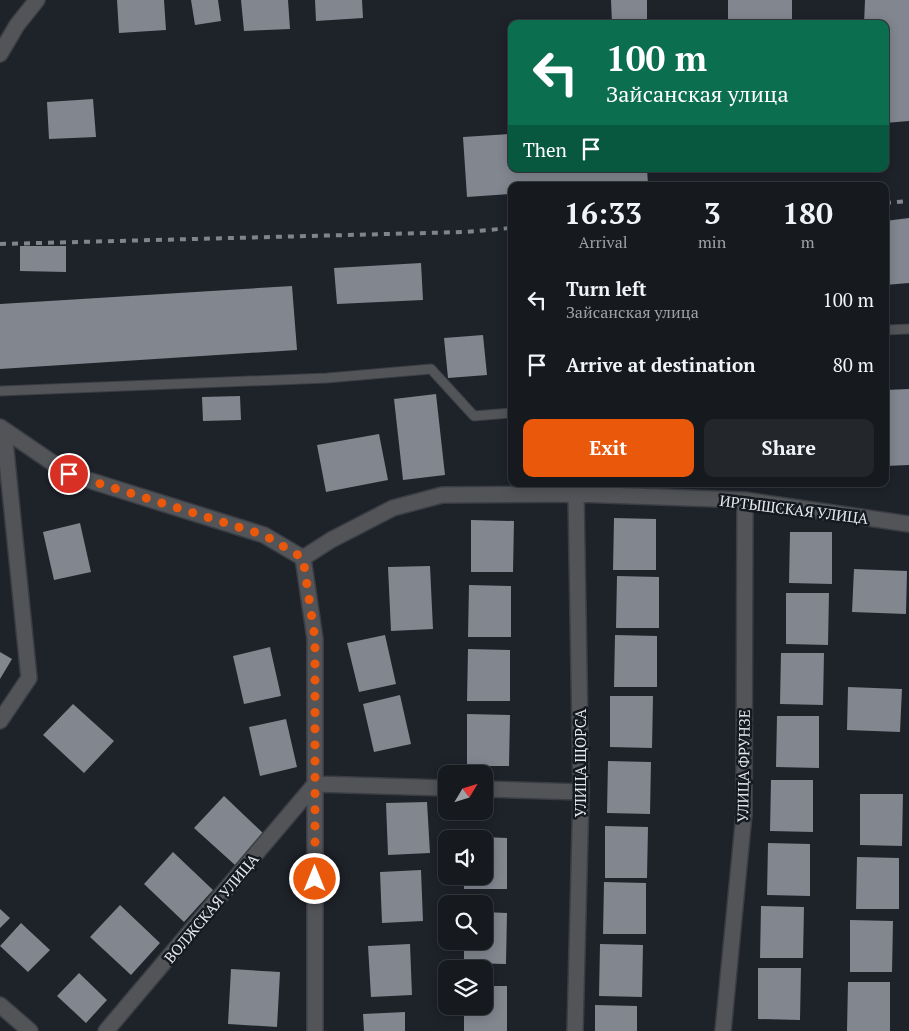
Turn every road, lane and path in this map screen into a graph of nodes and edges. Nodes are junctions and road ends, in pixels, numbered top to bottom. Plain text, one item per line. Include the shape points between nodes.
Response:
1 (37, 0) edge
2 (0, 54) edge
3 (909, 329) edge
4 (889, 330) edge
5 (0, 391) edge
6 (508, 413) edge
7 (2, 429) edge
8 (576, 494) junction
9 (744, 500) junction
10 (909, 524) edge
11 (303, 558) junction
12 (0, 722) edge
13 (315, 784) junction
14 (438, 788) edge
15 (493, 789) edge
16 (581, 792) junction
17 (0, 1005) edge
18 (30, 1031) edge
19 (106, 1031) edge
20 (315, 1031) edge
21 (575, 1031) edge
22 (723, 1031) edge

1 - 2 street
3 - 4 lane
5 - 6 lane via 327,378 430,369 474,416
7 - 11 street via 69,474 264,535
7 - 12 street via 30,678
8 - 9 street, ИРТЫШСКАЯ УЛИЦА
8 - 11 street, ИРТЫШСКАЯ УЛИЦА via 442,495 393,508
8 - 16 street, УЛИЦА ЩОРСА
9 - 10 street, ИРТЫШСКАЯ УЛИЦА
9 - 22 street, УЛИЦА ФРУНЗЕ via 744,814
11 - 13 street via 315,639
13 - 14 street
13 - 19 street, ВОЛЖСКАЯ УЛИЦА
13 - 20 street
15 - 16 street
16 - 21 street, УЛИЦА ЩОРСА
17 - 18 street

